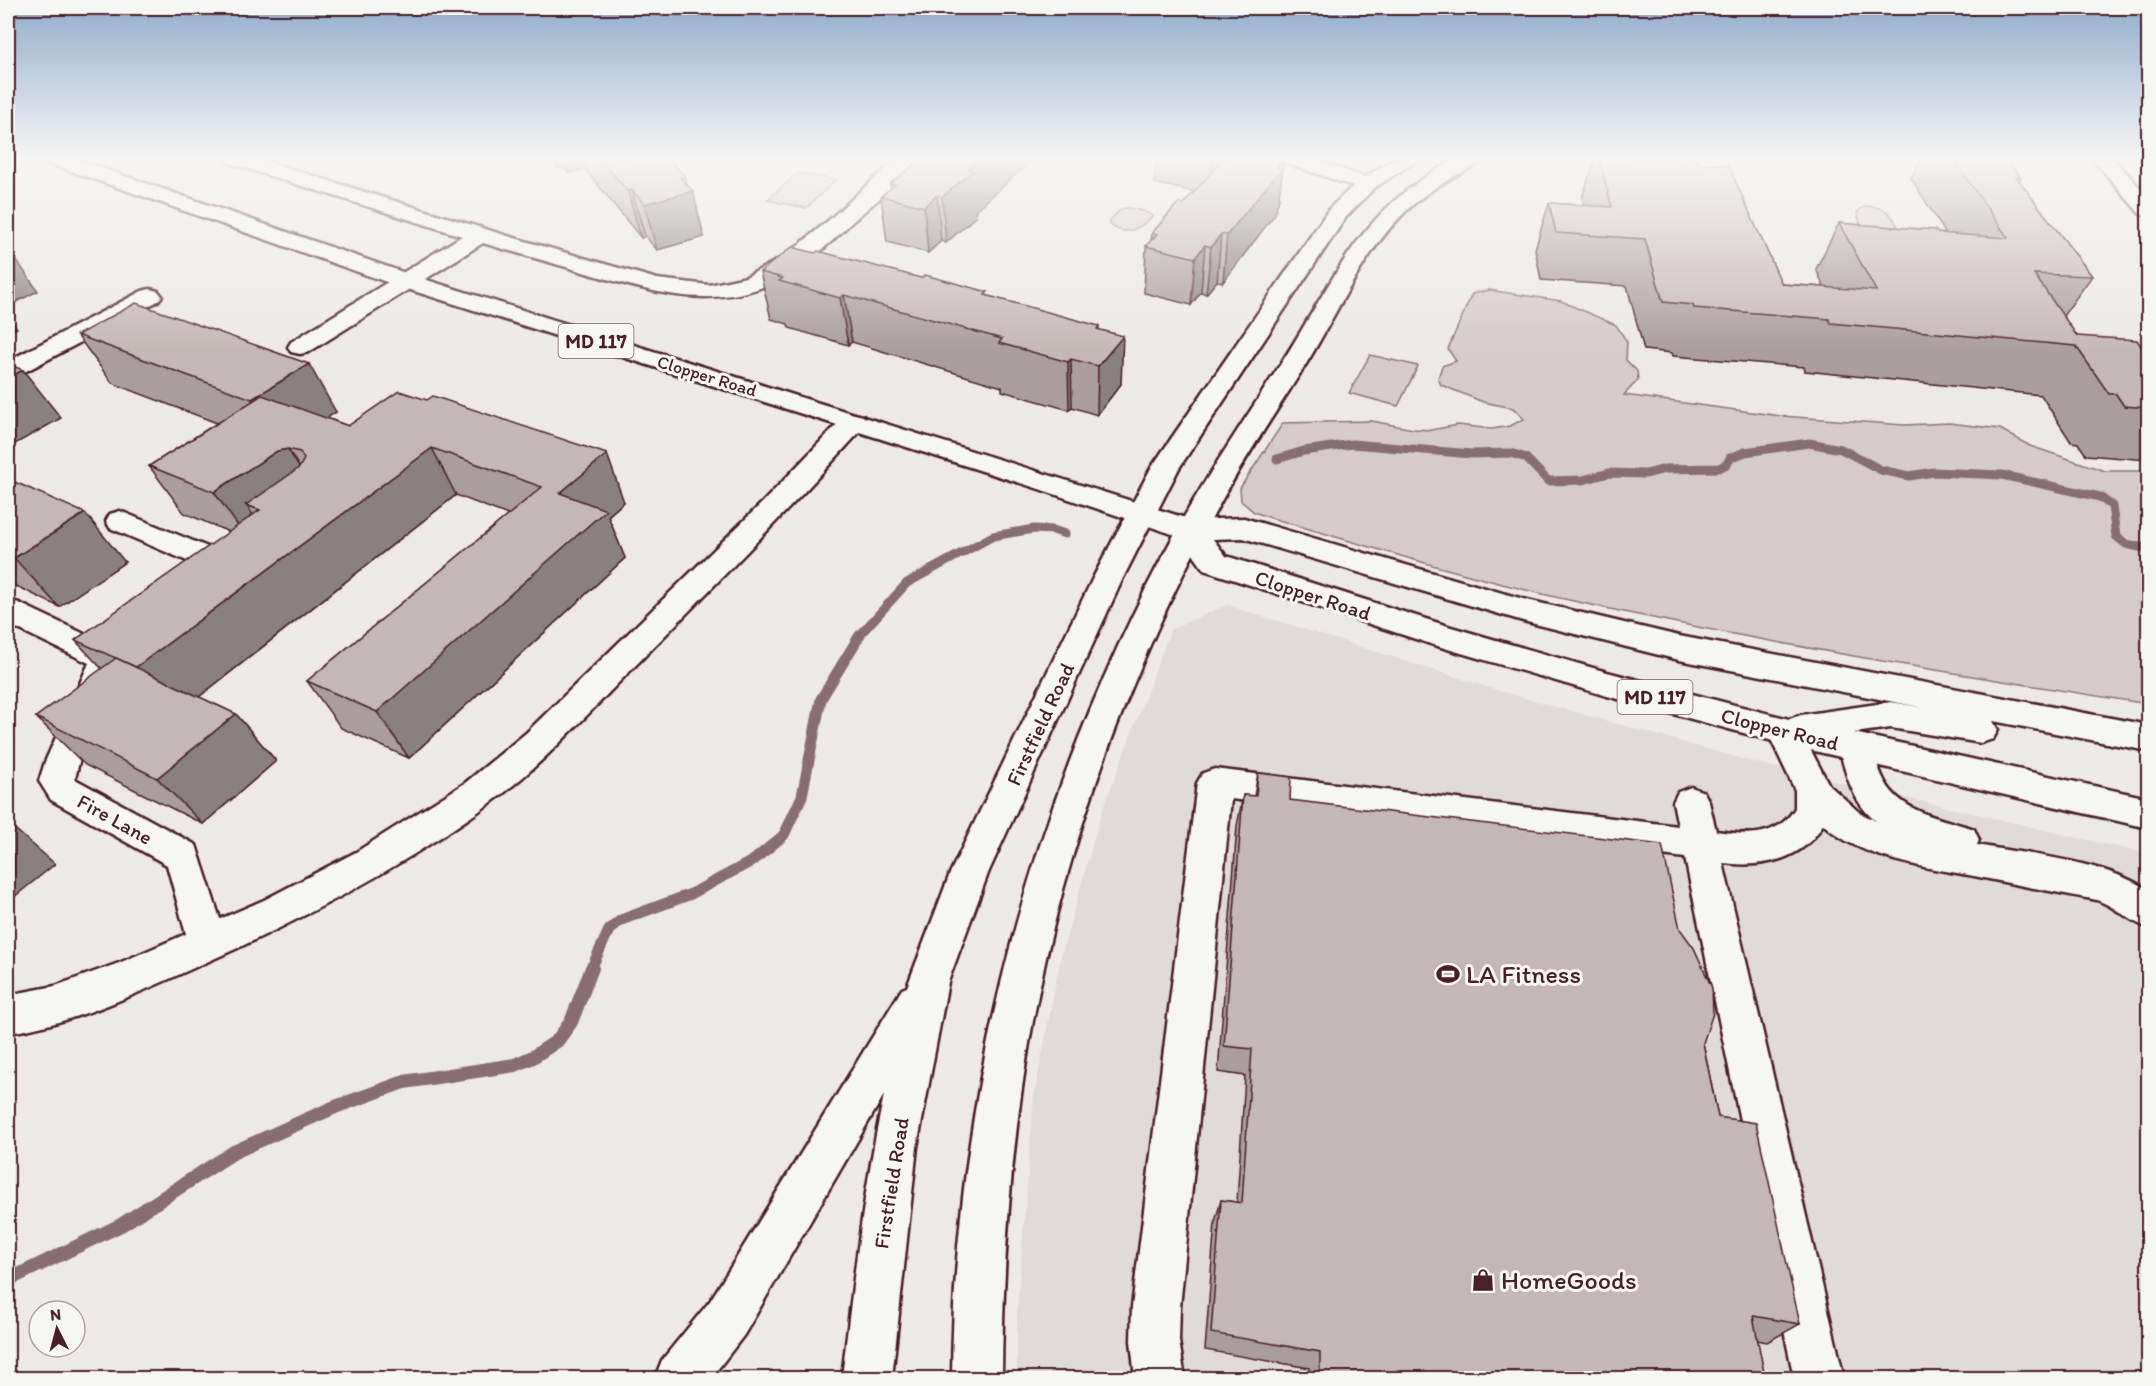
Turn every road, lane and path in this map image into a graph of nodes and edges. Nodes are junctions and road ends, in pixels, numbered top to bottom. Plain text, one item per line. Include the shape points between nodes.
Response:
1 (241, 224) edge
2 (446, 224) edge
3 (838, 224) edge
4 (1331, 224) edge
5 (1382, 224) edge
6 (492, 238) junction
7 (406, 281) junction
8 (430, 289) junction
9 (150, 296) dead end
10 (300, 347) dead end
11 (325, 356) dead end
12 (8, 371) edge
13 (854, 422) junction
14 (1140, 513) junction
15 (120, 521) dead end
16 (1191, 530) junction
17 (204, 590) edge
18 (8, 611) edge
19 (2100, 730) junction
20 (1784, 731) junction
21 (2148, 738) edge
22 (1856, 748) junction
23 (1813, 792) junction
24 (1691, 802) dead end
25 (2148, 813) edge
26 (1700, 844) junction
27 (2148, 893) edge
28 (2148, 911) edge
29 (207, 943) junction
30 (928, 982) junction
31 (8, 1014) edge
32 (680, 1378) edge
33 (867, 1378) edge
34 (977, 1378) edge
35 (1160, 1378) edge
36 (1819, 1378) edge

1 - 7 main road, Clopper Road / MD 117
2 - 6 main road
3 - 6 main road via 778,273 723,291 677,291
4 - 14 main road, Firstfield Road via 1165,468
5 - 16 main road via 1361,252
6 - 7 main road
6 - 8 main road
7 - 8 main road, Clopper Road / MD 117
7 - 10 main road
8 - 11 main road
8 - 13 main road, Clopper Road / MD 117
9 - 12 main road
13 - 14 main road, Clopper Road / MD 117
13 - 29 main road via 538,742 478,793 369,863 278,912
14 - 16 main road, Clopper Road / MD 117
14 - 30 main road, Firstfield Road via 970,871
15 - 17 main road via 242,562
16 - 19 main road, Clopper Road / MD 117 via 1244,528 1523,610 1678,648
16 - 20 main road, Clopper Road / MD 117 via 1215,563 1467,644
16 - 34 main road via 1110,703 1069,814 1035,924 1013,1020 990,1167 978,1307
18 - 29 main road, Fire Lane via 116,651 62,762 57,781 63,790 183,856
19 - 20 main road via 1985,731 1891,715
19 - 21 main road, Clopper Road / MD 117
20 - 22 main road, Clopper Road / MD 117
20 - 23 main road
22 - 25 main road, Clopper Road / MD 117
22 - 27 main road via 1870,790 1894,816 1958,839 2099,866
23 - 26 main road via 1811,815 1788,840 1775,846 1745,850
23 - 28 main road via 1847,824 1873,837 1914,849 2097,884 2120,892
24 - 26 main road
26 - 35 main road via 1215,783 1156,1307
26 - 36 main road
29 - 31 main road via 55,1005
30 - 32 main road via 728,1318
30 - 33 main road, Firstfield Road via 895,1147

